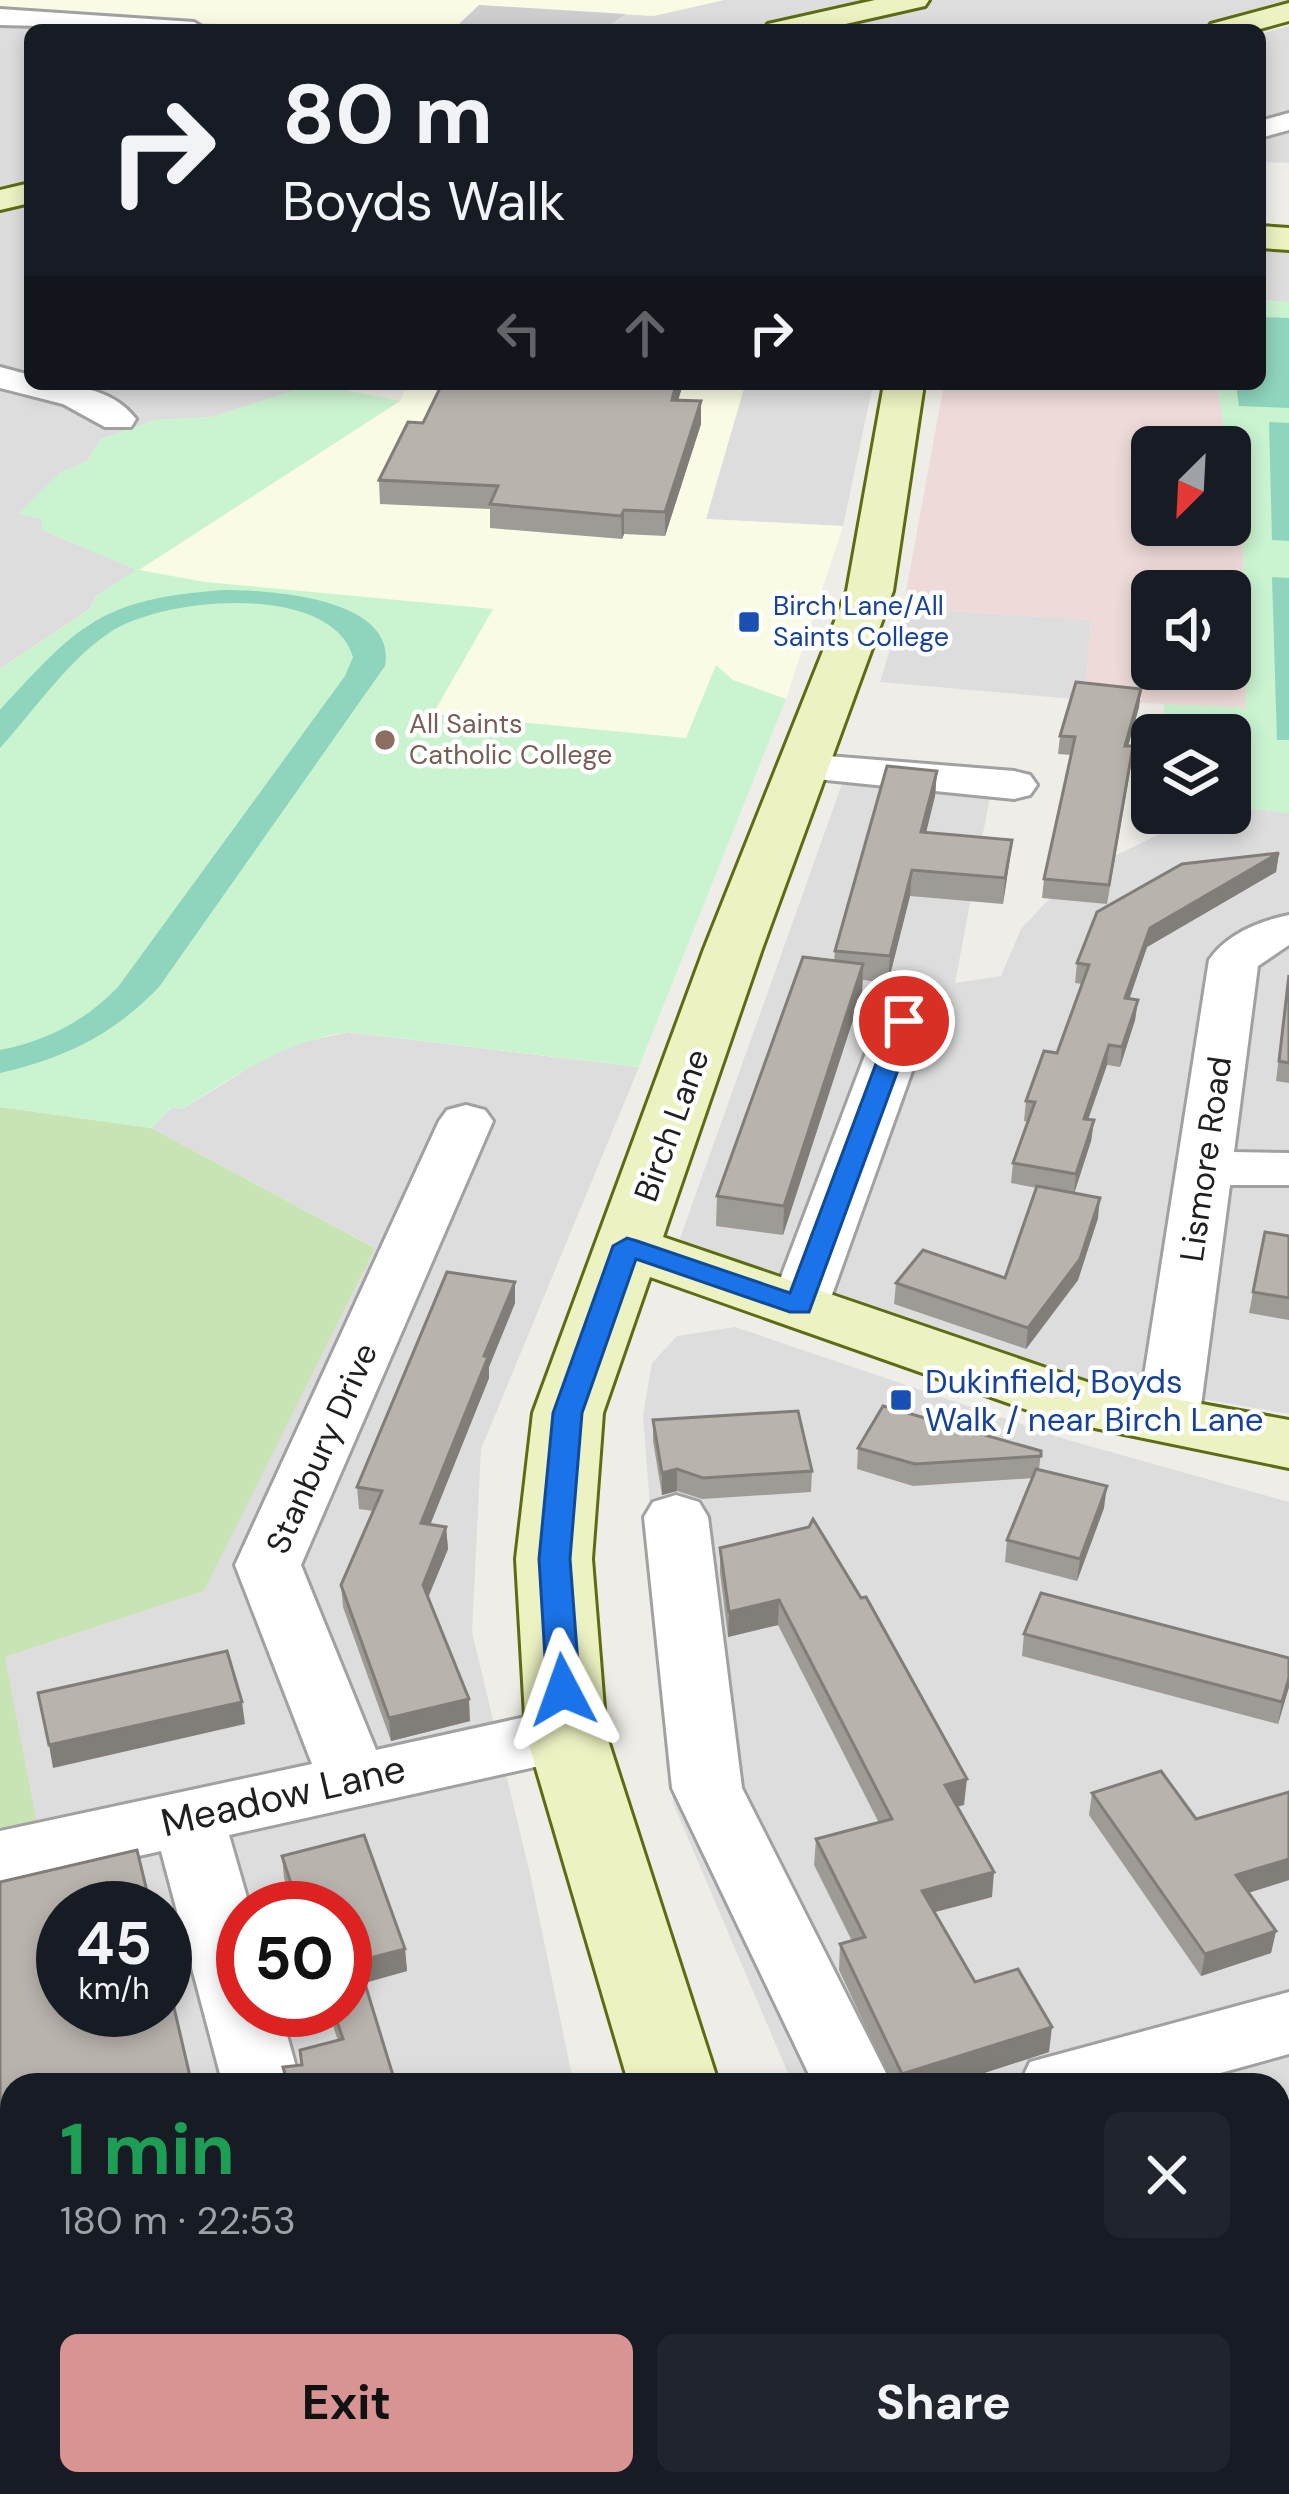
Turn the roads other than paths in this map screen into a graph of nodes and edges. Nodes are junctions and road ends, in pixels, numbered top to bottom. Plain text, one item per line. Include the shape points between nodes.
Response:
1 (915, 0) edge
2 (1289, 12) edge
3 (0, 17) edge
4 (104, 24) edge
5 (806, 24) edge
6 (1244, 24) edge
7 (45, 390) edge
8 (903, 390) edge
9 (118, 419) dead end
10 (803, 767) junction
11 (1014, 785) dead end
12 (1289, 930) edge
13 (904, 1021) dead end
14 (466, 1121) dead end
15 (1204, 1168) junction
16 (1289, 1168) edge
17 (627, 1246) junction
18 (800, 1306) junction
19 (1168, 1420) junction
20 (1289, 1444) edge
21 (676, 1517) dead end
22 (566, 1734) junction
23 (353, 1779) junction
24 (188, 1816) junction
25 (0, 1859) edge
26 (1289, 2023) edge
27 (259, 2073) edge
28 (670, 2073) edge
29 (847, 2073) edge
30 (1103, 2073) edge

1 - 5 main road
2 - 6 main road
3 - 4 street
7 - 9 street via 91,397
8 - 10 main road, Birch Lane via 870,591
10 - 11 street
10 - 17 main road, Birch Lane
12 - 15 street, Lismore Road via 1234,960
13 - 18 street
14 - 23 street, Stanbury Drive via 268,1565
15 - 16 street
15 - 19 street, Lismore Road
17 - 18 main road
17 - 22 main road, Birch Lane via 568,1413 554,1559
18 - 19 main road via 1081,1404
19 - 20 main road
21 - 29 street via 707,1787
22 - 23 street, Meadow Lane
22 - 28 main road, Birch Lane
23 - 24 street, Meadow Lane
24 - 25 street, Meadow Lane
24 - 27 street
26 - 30 street

